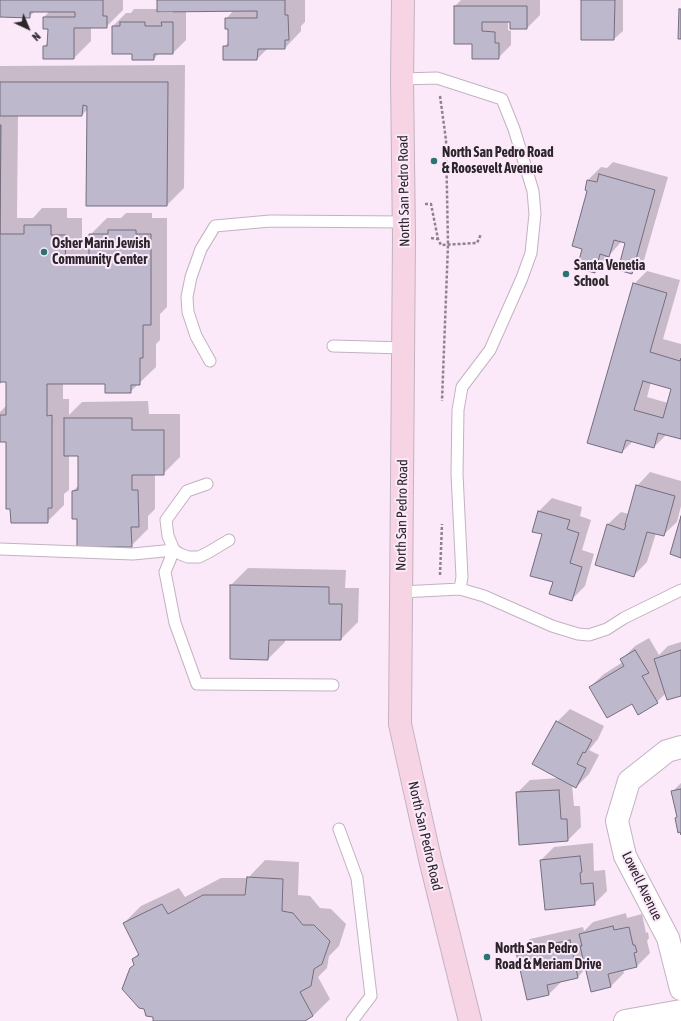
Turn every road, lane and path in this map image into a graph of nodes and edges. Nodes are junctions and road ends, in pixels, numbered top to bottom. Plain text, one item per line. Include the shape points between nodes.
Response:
1 (403, 0) edge
2 (402, 79) junction
3 (440, 96) dead end
4 (404, 213) junction
5 (481, 234) dead end
6 (430, 238) dead end
7 (438, 239) junction
8 (448, 244) junction
9 (333, 346) dead end
10 (404, 348) junction
11 (210, 361) dead end
12 (442, 403) dead end
13 (207, 484) dead end
14 (442, 521) dead end
15 (229, 540) dead end
16 (0, 549) edge
17 (174, 550) junction
18 (440, 576) dead end
19 (460, 589) junction
20 (681, 590) edge
21 (401, 592) junction
22 (333, 685) dead end
23 (681, 747) edge
24 (339, 829) dead end
25 (681, 990) edge
26 (681, 1011) edge
27 (352, 1021) edge
28 (470, 1021) edge
29 (625, 1021) edge

1 - 2 main road, North San Pedro Road
2 - 4 main road, North San Pedro Road
2 - 19 lane via 437,78 502,99 514,128 532,191 535,214 531,252 522,278 490,350 462,387 458,410 462,577
3 - 8 path via 446,140
4 - 7 path via 431,204
4 - 10 main road, North San Pedro Road
4 - 11 lane via 215,226 201,249 187,297 188,312 196,336
5 - 8 path via 477,243
6 - 7 path
7 - 8 path via 441,245
8 - 12 path
9 - 10 lane
10 - 21 main road, North San Pedro Road
13 - 17 lane via 187,491 166,520 168,536
14 - 18 path
15 - 17 lane via 198,557 188,557
16 - 17 lane via 133,554
17 - 22 lane via 165,572 175,623 196,684
19 - 20 lane via 484,596 552,626 589,635 607,629
19 - 21 lane
21 - 28 main road, North San Pedro Road via 400,724
23 - 25 street, Lowell Avenue via 667,750 629,782 617,821 626,856 668,938
24 - 27 lane via 358,878 371,996
26 - 29 street

